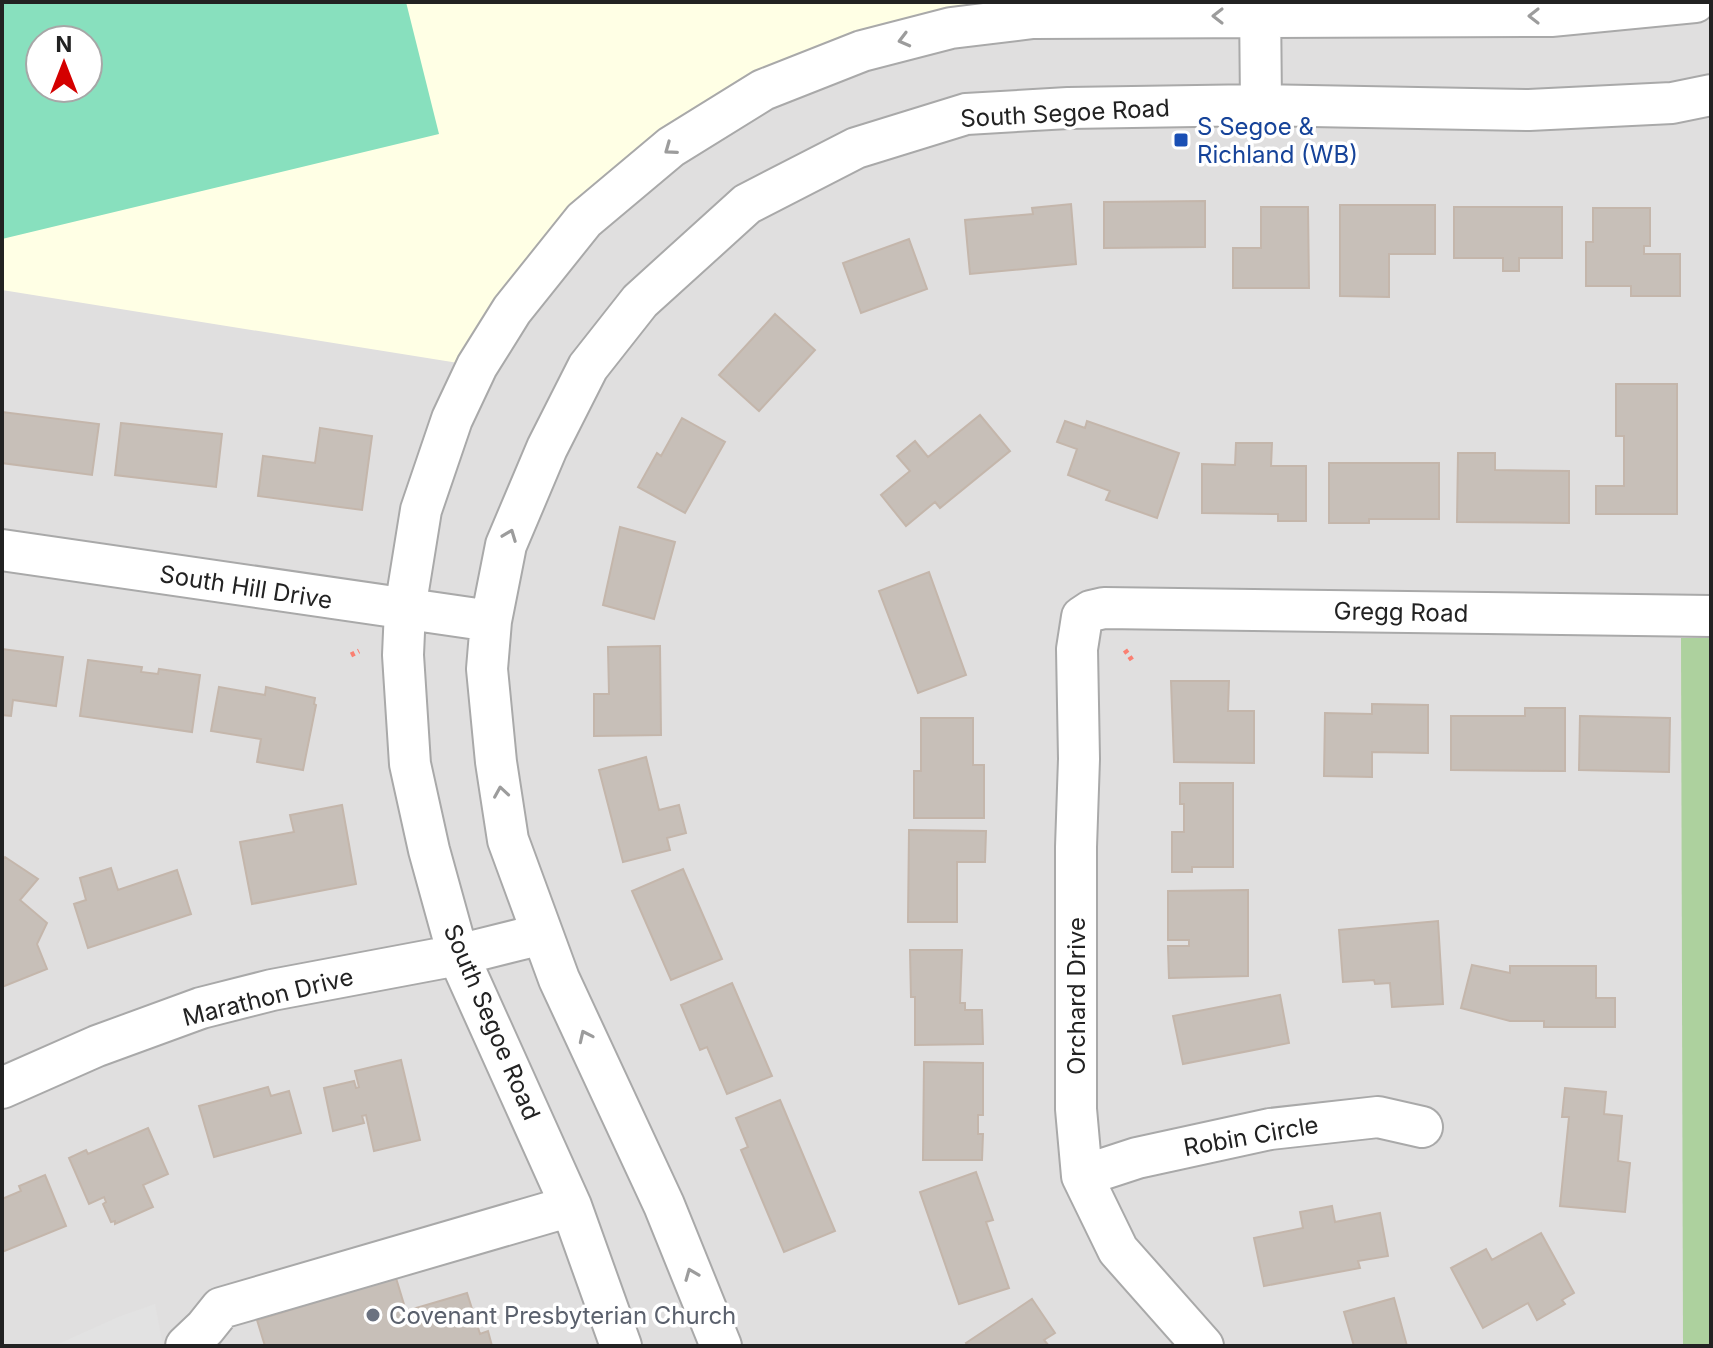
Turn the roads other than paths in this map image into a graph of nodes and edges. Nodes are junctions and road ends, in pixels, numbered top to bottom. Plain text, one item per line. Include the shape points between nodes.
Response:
1 (1695, 2) edge
2 (1260, 9) edge
3 (947, 15) edge
4 (1711, 95) edge
5 (1261, 105) junction
6 (2, 550) edge
7 (405, 609) junction
8 (1091, 611) joint
9 (1711, 616) edge
10 (491, 621) junction
11 (542, 934) junction
12 (458, 955) junction
13 (2, 1088) edge
14 (1422, 1127) dead end
15 (1082, 1176) junction
16 (571, 1206) junction
17 (200, 1340) edge
18 (621, 1346) edge
19 (721, 1346) edge
20 (1203, 1346) edge

1 -> 2 street, South Segoe Road via 1551,16
2 -> 3 street, South Segoe Road via 1033,18
2 - 5 street
3 -> 7 street, South Segoe Road via 763,90 671,147 584,220 512,310 458,406 421,510
4 - 5 street, South Segoe Road via 1672,103 1529,110
10 -> 5 street, South Segoe Road via 506,545 588,367 640,301 747,204 856,148 966,114
6 - 7 street, South Hill Drive
7 - 10 street, South Hill Drive
7 - 12 street, South Segoe Road via 410,764
8 - 9 street, Gregg Road
8 - 15 street, Orchard Drive via 1082,617 1077,649 1076,1109
11 -> 10 street, South Segoe Road via 508,840 487,669
11 - 12 street, Marathon Drive
19 -> 11 street, South Segoe Road
12 - 13 street, Marathon Drive via 201,1008
12 - 16 street, South Segoe Road
14 - 15 street, Robin Circle via 1378,1117 1270,1129 1137,1158
15 - 20 street, Orchard Drive via 1118,1250
16 - 17 street via 221,1308
16 - 18 street, South Segoe Road

